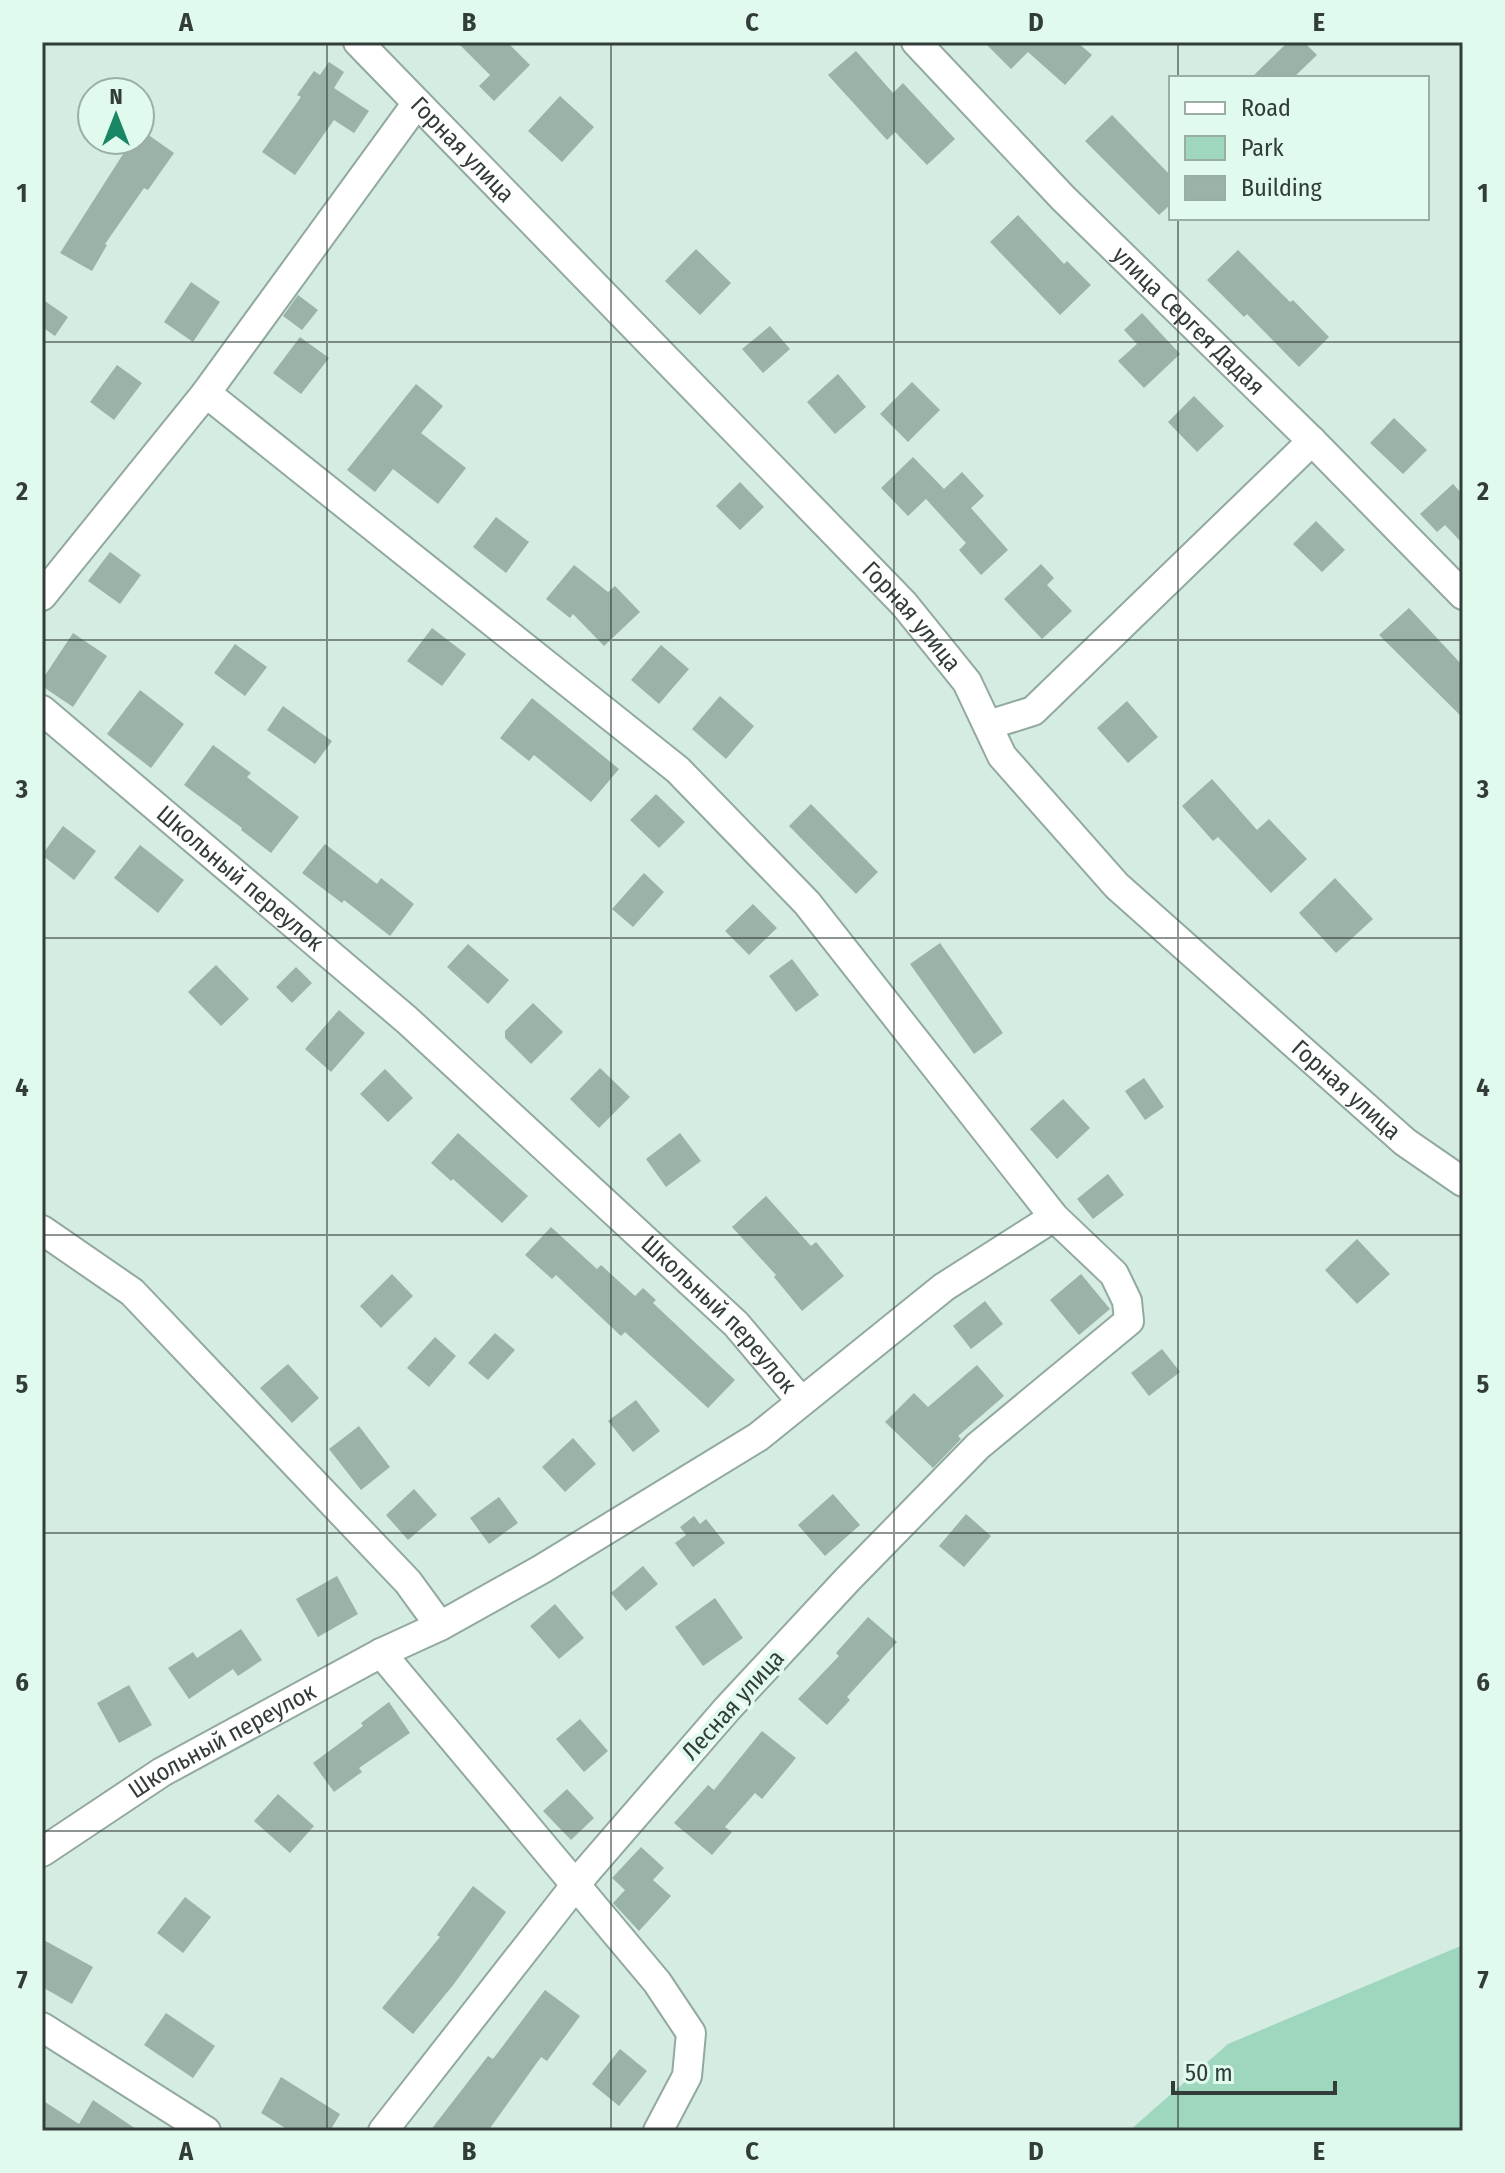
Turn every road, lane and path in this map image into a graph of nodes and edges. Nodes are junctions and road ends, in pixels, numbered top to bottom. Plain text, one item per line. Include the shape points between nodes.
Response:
1 (358, 42) edge
2 (916, 42) edge
3 (417, 103) junction
4 (206, 393) junction
5 (1312, 441) junction
6 (1463, 595) edge
7 (42, 596) edge
8 (42, 710) edge
9 (988, 725) junction
10 (1463, 1182) edge
11 (1054, 1217) junction
12 (42, 1230) edge
13 (801, 1401) junction
14 (440, 1626) junction
15 (381, 1653) junction
16 (42, 1852) edge
17 (576, 1883) junction
18 (42, 2027) edge
19 (206, 2131) edge
20 (383, 2131) edge
21 (658, 2131) edge

1 - 3 street, Горная улица
2 - 5 street, улица Сергея Дадая via 1063,198
3 - 4 street
3 - 9 street, Горная улица via 904,604 967,682
4 - 7 street
4 - 11 street via 678,770 807,903
5 - 6 street, улица Сергея Дадая
5 - 9 street via 1033,711
8 - 13 street, Школьный переулок via 407,1020 736,1324
9 - 10 street, Горная улица via 1002,756 1117,886 1405,1142
11 - 13 street via 944,1287
11 - 17 street, Лесная улица via 1114,1274 1127,1301 1129,1321 967,1457 727,1709
12 - 14 street via 132,1292 408,1582
13 - 14 street, Школьный переулок via 758,1437
14 - 15 street, Школьный переулок
15 - 16 street, Школьный переулок via 162,1772
15 - 17 street
17 - 20 street, Лесная улица
17 - 21 street via 657,1982 691,2033 687,2076
18 - 19 street

